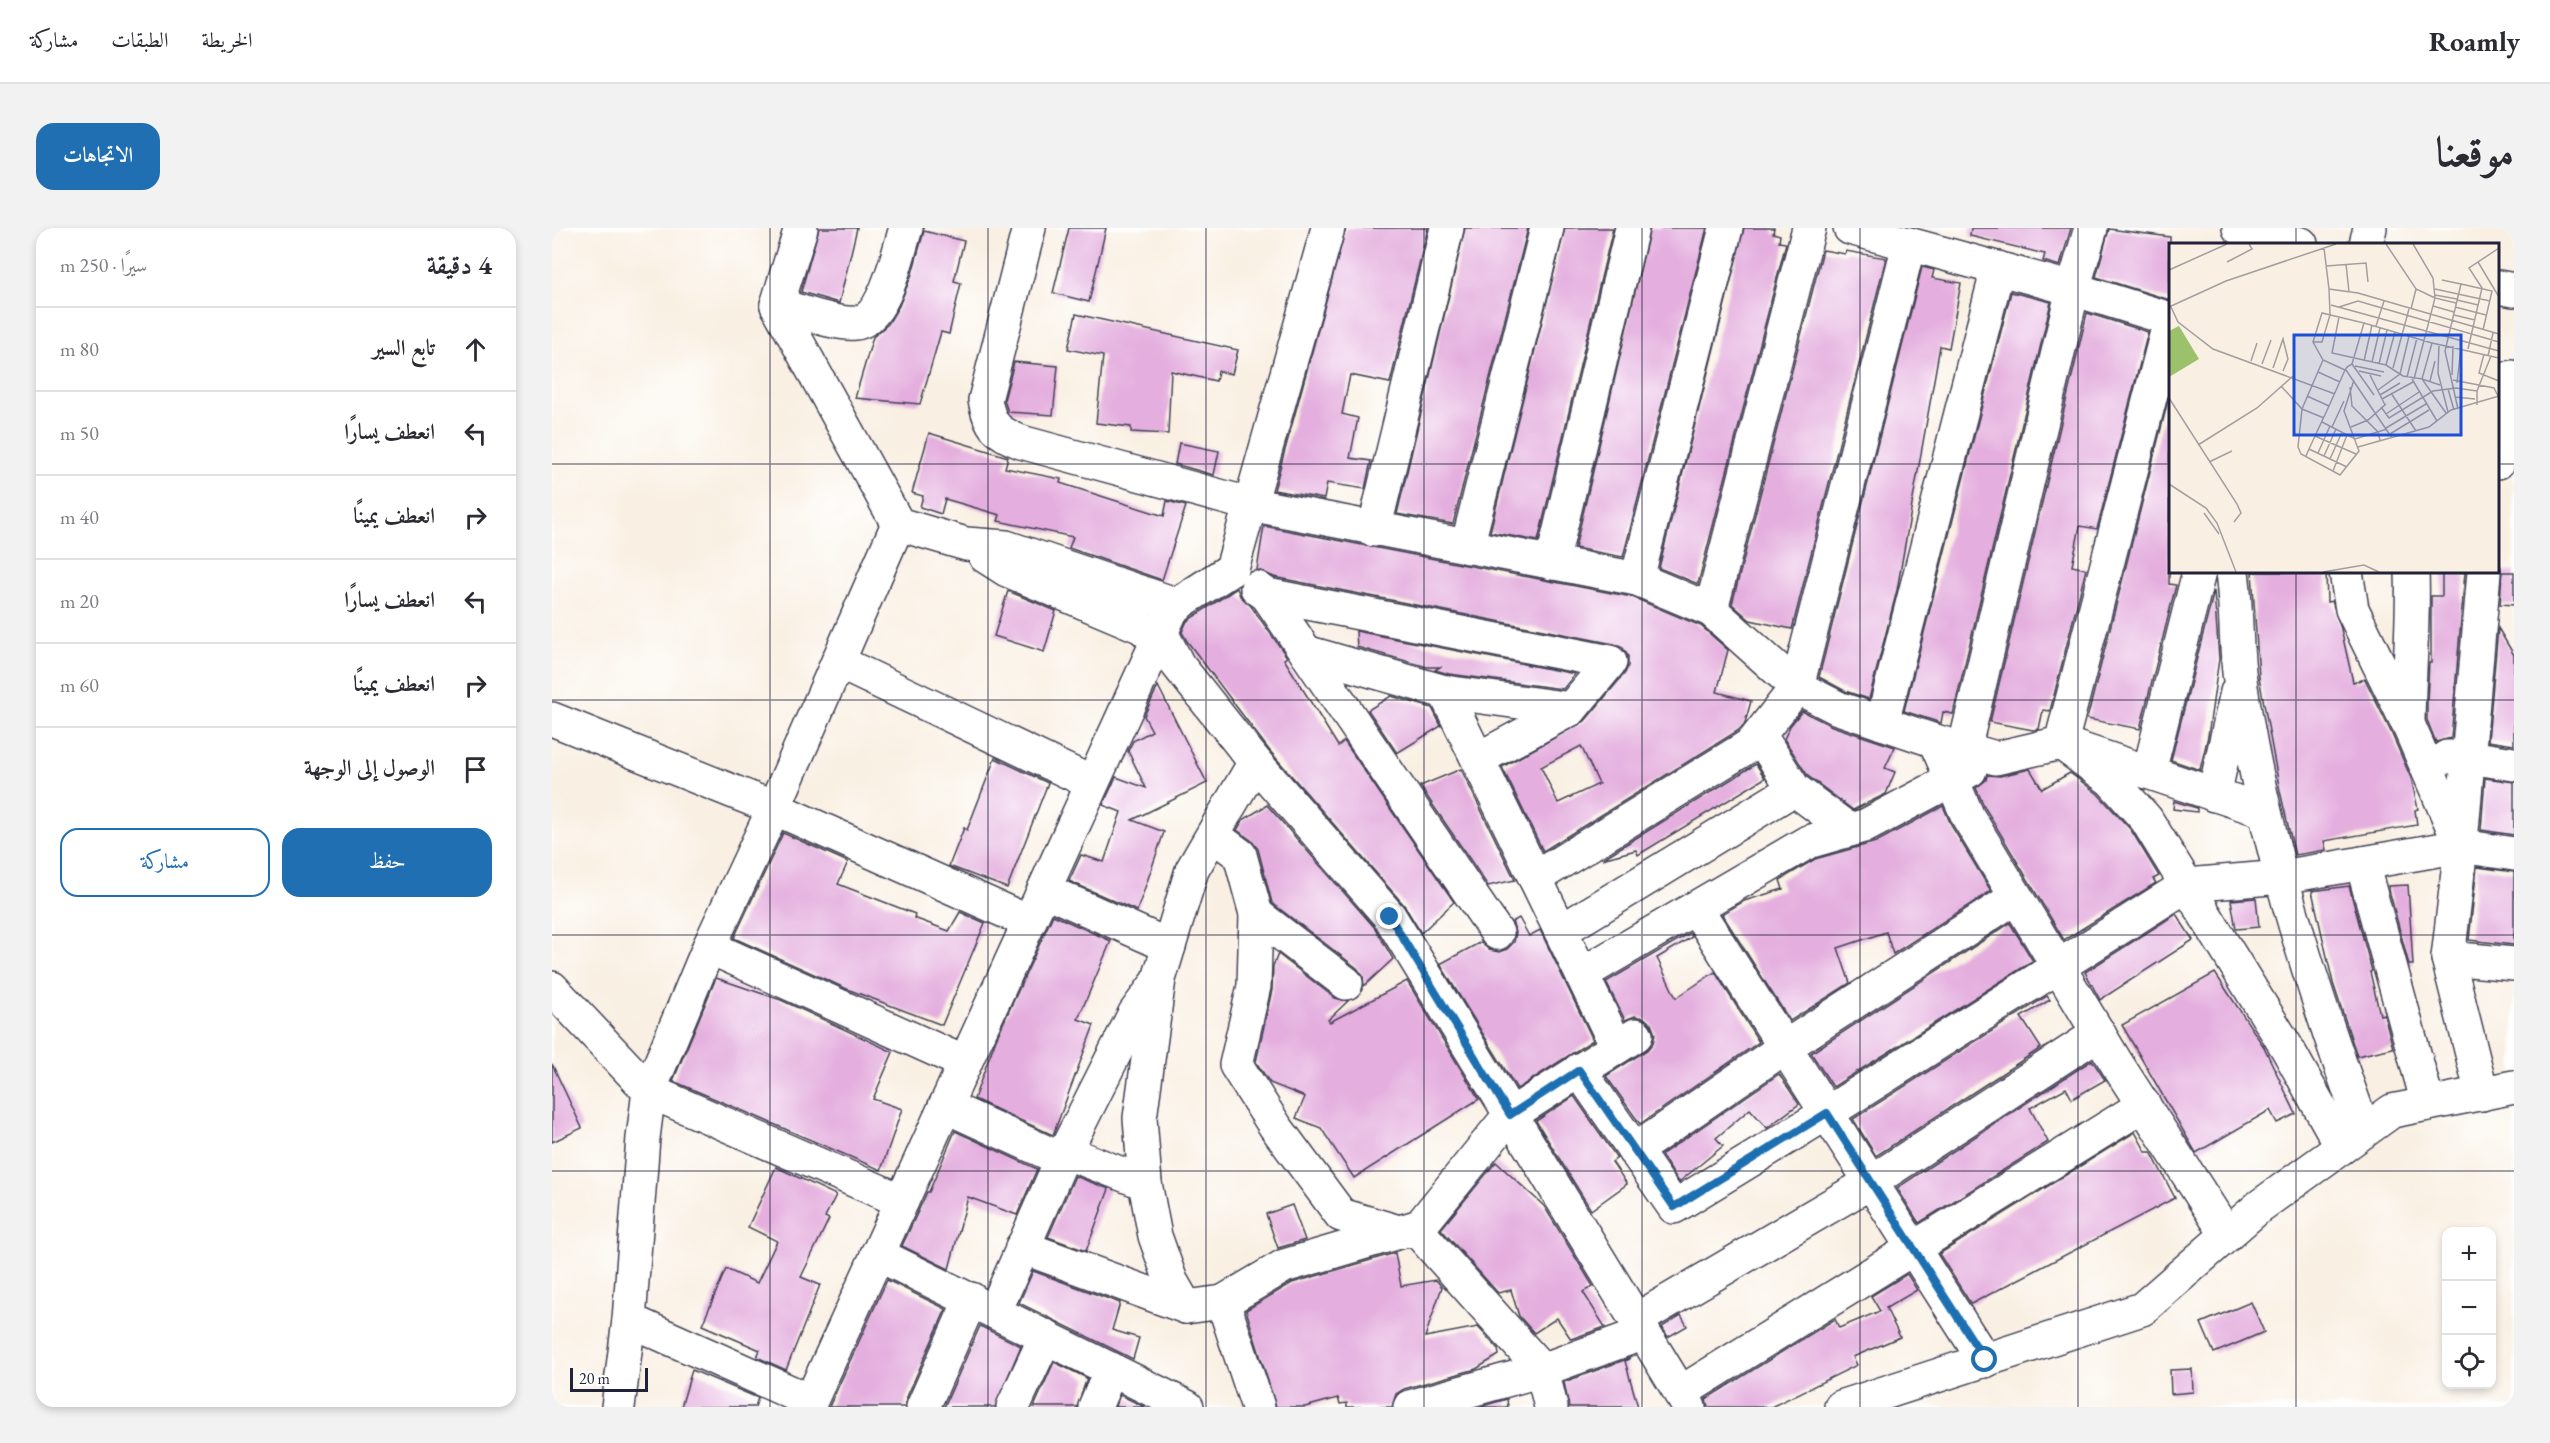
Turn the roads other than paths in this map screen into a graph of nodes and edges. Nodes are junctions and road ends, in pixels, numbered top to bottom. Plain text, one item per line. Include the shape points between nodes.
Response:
1 (801, 228) edge
2 (906, 228) edge
3 (1029, 228) edge
4 (1328, 228) edge
5 (1447, 228) edge
6 (1547, 228) edge
7 (1632, 228) edge
8 (1726, 228) edge
9 (1809, 228) edge
10 (1850, 228) edge
11 (2091, 228) edge
12 (2239, 228) edge
13 (2370, 228) edge
14 (2297, 243) edge
15 (2366, 243) edge
16 (1909, 244) junction
17 (1998, 268) junction
18 (2499, 287) edge
19 (2073, 289) junction
20 (2514, 290) edge
21 (777, 305) junction
22 (2169, 320) edge
23 (2169, 324) edge
24 (2508, 376) edge
25 (2499, 453) edge
26 (1248, 504) junction
27 (898, 524) junction
28 (1374, 530) junction
29 (966, 544) junction
30 (1467, 547) junction
31 (1552, 562) junction
32 (1232, 568) junction
33 (2346, 573) edge
34 (2412, 573) edge
35 (2484, 573) edge
36 (2198, 578) edge
37 (1637, 579) junction
38 (2233, 583) edge
39 (1267, 595) junction
40 (1178, 605) junction
41 (1711, 610) junction
42 (1159, 637) junction
43 (1306, 652) junction
44 (838, 662) junction
45 (2240, 679) junction
46 (1797, 687) junction
47 (1445, 692) junction
48 (1571, 709) junction
49 (552, 719) edge
50 (1882, 723) junction
51 (2408, 724) junction
52 (1760, 736) junction
53 (2061, 743) junction
54 (1950, 746) junction
55 (2421, 756) junction
56 (2469, 757) junction
57 (1996, 758) junction
58 (1478, 759) junction
59 (1255, 762) junction
60 (2514, 764) edge
61 (2149, 772) junction
62 (1951, 779) junction
63 (1092, 783) junction
64 (1794, 789) junction
65 (2214, 795) junction
66 (774, 808) junction
67 (2264, 812) junction
68 (1849, 830) junction
69 (1213, 835) junction
70 (2461, 846) junction
71 (2514, 854) edge
72 (2362, 863) junction
73 (2282, 877) junction
74 (1535, 878) junction
75 (2187, 885) junction
76 (1044, 890) junction
77 (2016, 897) junction
78 (1696, 908) junction
79 (1256, 914) junction
80 (1029, 922) junction
81 (1561, 932) junction
82 (1497, 933) dead end
83 (1169, 946) junction
84 (709, 947) junction
85 (2448, 958) junction
86 (2514, 964) edge
87 (2058, 966) junction
88 (1581, 974) junction
89 (1160, 979) junction
90 (1346, 983) dead end
91 (552, 987) edge
92 (2099, 1033) junction
93 (1785, 1047) junction
94 (965, 1063) junction
95 (1579, 1070) junction
96 (2514, 1088) edge
97 (650, 1091) junction
98 (2482, 1094) junction
99 (2428, 1104) junction
100 (2144, 1105) junction
101 (945, 1106) junction
102 (1827, 1113) junction
103 (1510, 1115) junction
104 (2353, 1139) junction
105 (1634, 1151) junction
106 (1063, 1156) junction
107 (1871, 1182) junction
108 (1145, 1183) junction
109 (902, 1201) junction
110 (1399, 1232) junction
111 (2227, 1235) junction
112 (1022, 1248) junction
113 (1913, 1250) junction
114 (878, 1254) junction
115 (1223, 1302) junction
116 (983, 1305) junction
117 (1186, 1307) junction
118 (629, 1320) junction
119 (1640, 1327) junction
120 (1046, 1336) junction
121 (1985, 1360) junction
122 (1111, 1369) junction
123 (1542, 1370) junction
124 (1684, 1400) edge
125 (809, 1404) edge
126 (1182, 1406) edge
127 (618, 1407) edge
128 (923, 1407) edge
129 (1013, 1407) edge
130 (1095, 1407) edge
131 (1258, 1407) edge
132 (1410, 1407) edge
133 (1551, 1407) edge
134 (1841, 1407) edge

1 - 21 street
2 - 21 street via 888,284 869,319 845,322
3 - 26 street via 985,400 989,418 1000,434
4 - 26 street
5 - 28 street
6 - 30 street
7 - 31 street
8 - 37 street
9 - 41 street
10 - 16 street
11 - 19 street
12 - 14 street
13 - 15 street
16 - 17 street
16 - 46 street
17 - 19 street
17 - 50 street
18 - 20 street
19 - 22 street
19 - 54 street
21 - 27 street
23 - 53 street
24 - 25 street
26 - 28 street
26 - 32 street
27 - 29 street
27 - 44 street
28 - 30 street
29 - 40 street via 1006,547
29 - 42 street via 1007,570
30 - 31 street
31 - 37 street
32 - 39 street
32 - 40 street
33 - 51 street via 2352,609
34 - 51 street via 2414,615
35 - 56 street
36 - 38 street
36 - 61 street
37 - 41 street
38 - 45 street
39 - 43 street
39 - 48 street via 1610,662
40 - 42 street via 1173,607
41 - 46 street
42 - 59 street
42 - 63 street
43 - 47 street
43 - 82 street
44 - 63 street
44 - 66 street
45 - 65 street
45 - 67 street
46 - 50 street via 1838,708
46 - 52 street
47 - 48 street
47 - 58 street
48 - 58 street
49 - 66 street
50 - 54 street
51 - 55 street
52 - 64 street
52 - 74 street
53 - 57 street
53 - 61 street
53 - 75 street via 2111,780 2146,819
54 - 57 street
54 - 62 street
55 - 56 street
55 - 70 street
56 - 60 street
56 - 70 street
57 - 62 street
58 - 74 street
59 - 69 street
59 - 103 street via 1390,917
61 - 65 street
62 - 68 street via 1867,825
62 - 77 street via 1968,817
63 - 76 street
64 - 68 street
64 - 81 street
65 - 67 street
66 - 80 street
66 - 84 street
67 - 73 street
68 - 78 street via 1808,842
69 - 79 street via 1240,855
69 - 83 street via 1192,870
70 - 71 street
70 - 72 street
70 - 85 street
72 - 73 street
72 - 99 street
73 - 75 street
73 - 104 street via 2330,1037
74 - 81 street
75 - 87 street
75 - 104 street via 2287,1048
76 - 80 street
76 - 83 street
77 - 87 street
77 - 93 street
78 - 88 street
78 - 93 street
79 - 90 street
79 - 110 street via 1254,987 1236,1065 1275,1126 1341,1215
80 - 94 street
81 - 88 street
83 - 89 street
84 - 94 street
84 - 97 street
85 - 86 street
85 - 98 street
87 - 92 street
87 - 102 street
88 - 95 street via 1627,1041
89 - 106 street via 1135,1013
89 - 108 street via 1140,1118
91 - 97 street
92 - 100 street
92 - 107 street
93 - 102 street
93 - 105 street
94 - 101 street
95 - 103 street
95 - 105 street
96 - 98 street
97 - 109 street
97 - 118 street
98 - 99 street
99 - 104 street via 2392,1111
100 - 111 street
100 - 113 street
101 - 106 street
101 - 109 street
102 - 105 street via 1674,1207
102 - 107 street
103 - 110 street via 1420,1226
103 - 119 street
104 - 111 street via 2260,1206
106 - 108 street
106 - 112 street
107 - 113 street
107 - 119 street
108 - 117 street via 1155,1236 1171,1281
109 - 114 street
110 - 115 street via 1284,1266
110 - 123 street via 1416,1228
111 - 121 street via 2142,1309
112 - 116 street
112 - 117 street
113 - 121 street
113 - 124 street
114 - 116 street
114 - 125 street
115 - 117 street
115 - 131 street
116 - 120 street
116 - 128 street
118 - 125 street
118 - 127 street
119 - 123 street
119 - 124 street
120 - 122 street
120 - 129 street
121 - 134 street
122 - 126 street
122 - 130 street
123 - 132 street
123 - 133 street

